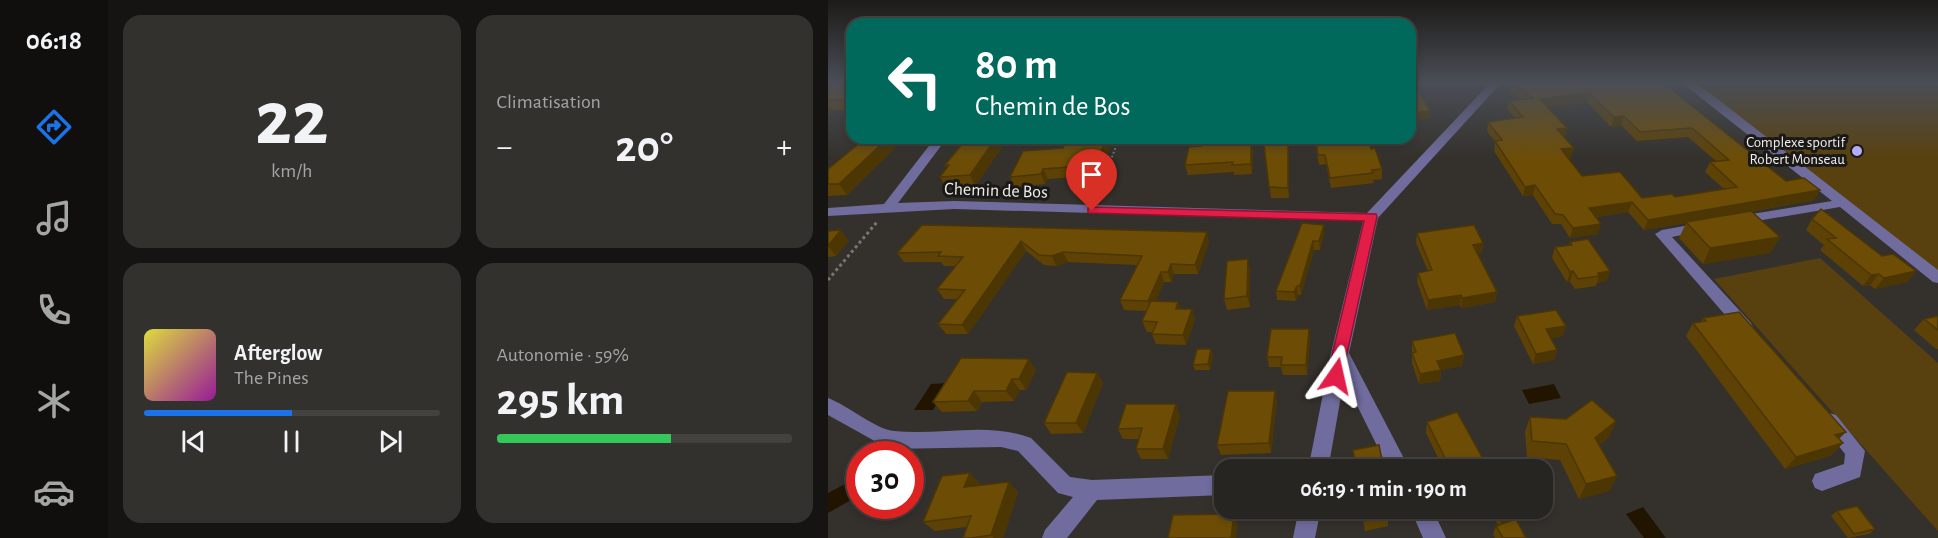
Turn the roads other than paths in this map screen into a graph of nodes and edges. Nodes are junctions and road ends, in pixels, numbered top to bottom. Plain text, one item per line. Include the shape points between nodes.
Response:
1 (1473, 108) edge
2 (1722, 108) edge
3 (936, 144) edge
4 (1843, 203) junction
5 (888, 208) junction
6 (828, 212) edge
7 (1371, 217) junction
8 (1938, 278) edge
9 (1754, 338) edge
10 (1340, 352) junction
11 (828, 406) edge
12 (1816, 407) edge
13 (1320, 459) edge
14 (1394, 459) edge
15 (1822, 481) dead end
16 (1214, 485) edge
17 (1092, 490) junction
18 (1308, 519) edge
19 (1426, 519) edge
20 (1053, 538) edge
21 (1305, 538) edge
22 (1435, 538) edge

1 - 7 street
2 - 4 street
3 - 5 street, Chemin de Bos
4 - 8 street
4 - 9 street via 1662,234
5 - 6 street
5 - 7 street, Chemin de Bos via 954,205
7 - 10 street
10 - 13 street
10 - 14 street
11 - 17 street via 889,440 1001,438 1024,444 1065,486
12 - 15 street via 1855,450 1853,470
16 - 17 street
17 - 20 street
18 - 21 street
19 - 22 street

